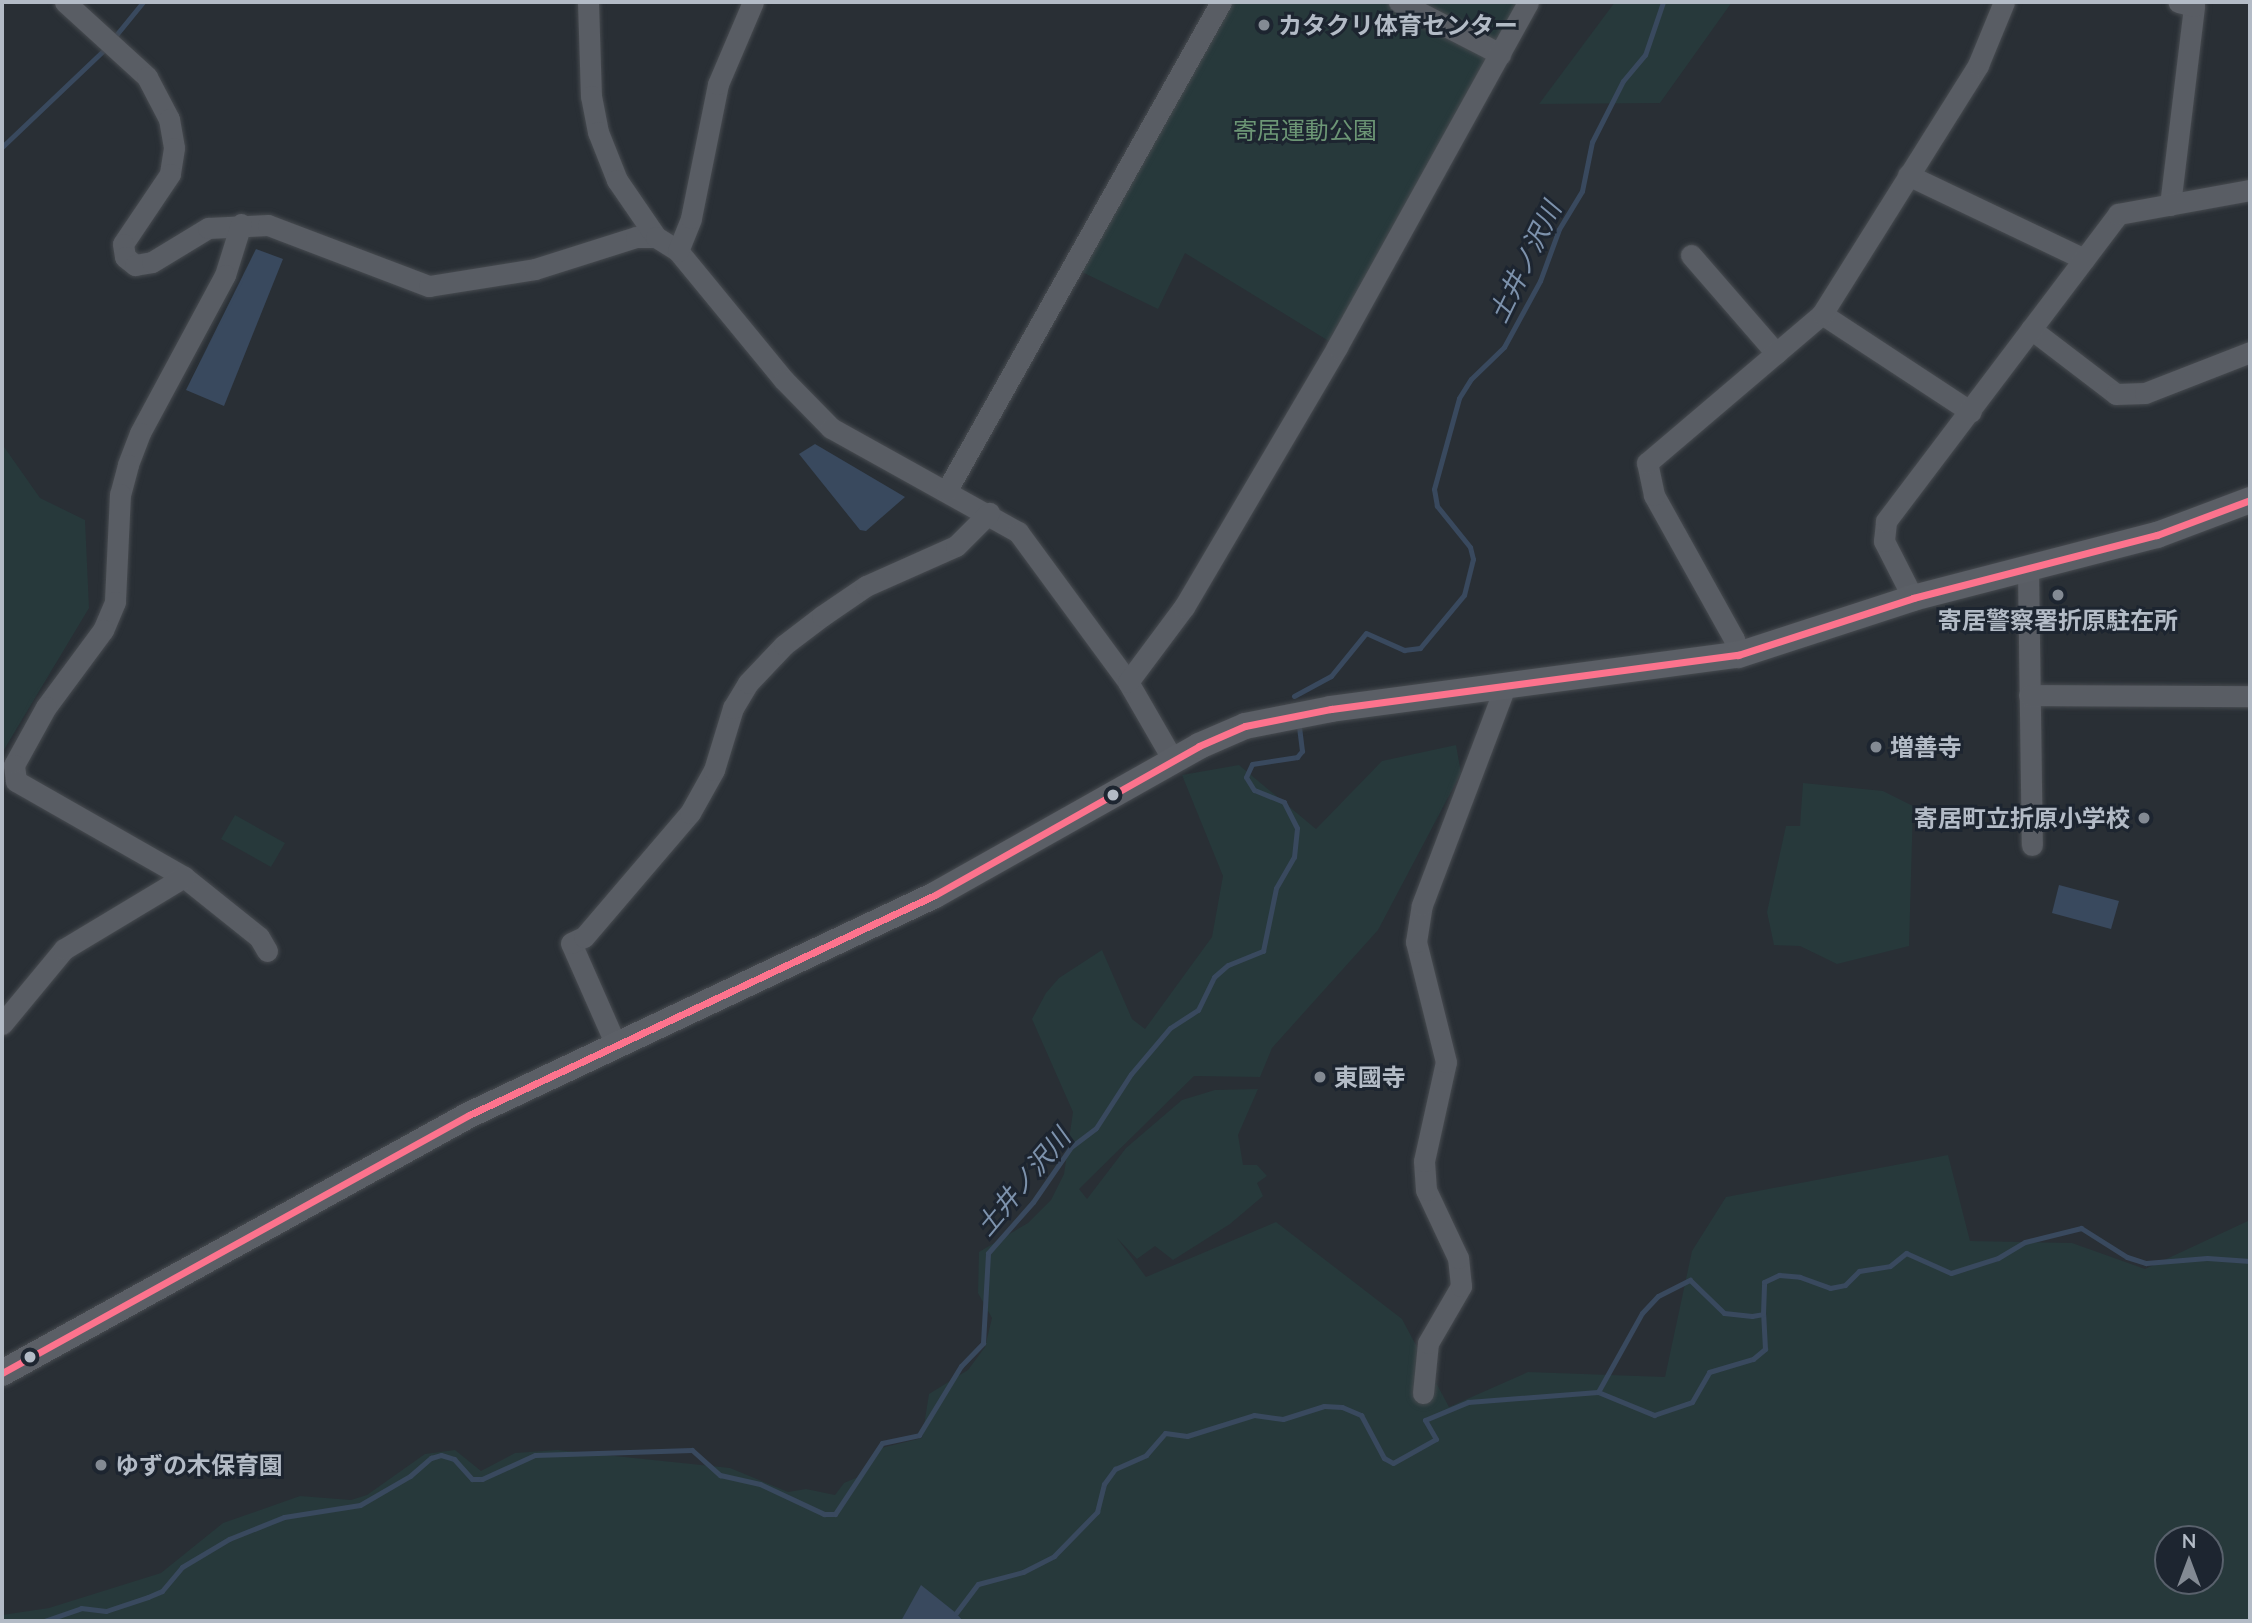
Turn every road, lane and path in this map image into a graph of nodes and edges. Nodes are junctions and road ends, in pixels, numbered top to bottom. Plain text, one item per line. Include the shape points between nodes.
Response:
1 (65, 2) edge
2 (587, 2) edge
3 (753, 2) edge
4 (1221, 2) edge
5 (1399, 2) edge
6 (1528, 2) edge
7 (2004, 2) edge
8 (2178, 2) edge
9 (1500, 54) junction
10 (1908, 175) junction
11 (2250, 190) edge
12 (2170, 205) junction
13 (241, 224) junction
14 (656, 237) junction
15 (678, 251) junction
16 (1691, 255) dead end
17 (2084, 259) junction
18 (1822, 314) junction
19 (2031, 329) junction
20 (2250, 352) edge
21 (1776, 353) junction
22 (1971, 412) junction
23 (947, 490) junction
24 (2250, 500) edge
25 (989, 513) junction
26 (2028, 570) junction
27 (1913, 597) junction
28 (1738, 655) junction
29 (1128, 682) junction
30 (1505, 686) junction
31 (2029, 695) junction
32 (2250, 696) edge
33 (1173, 760) junction
34 (2032, 845) dead end
35 (184, 877) junction
36 (267, 951) dead end
37 (2, 1024) edge
38 (616, 1045) junction
39 (2, 1373) edge
40 (1423, 1393) dead end

1 - 13 street via 147,77 169,119 170,174 124,244 125,257 135,265 152,262 208,228
2 - 14 street via 590,96 598,132 617,180
3 - 15 street via 718,84 691,218
4 - 23 street
5 - 9 street
6 - 9 street
7 - 10 street via 1978,65
8 - 12 street via 2194,6
9 - 29 street via 1184,607
10 - 17 street
10 - 18 street
11 - 12 street
12 - 17 street via 2118,214
13 - 14 street via 268,225 429,286 536,270 636,237
13 - 35 street via 225,275 140,433 128,465 120,495 115,602 103,630 46,707 13,765 16,781
14 - 15 street
15 - 23 street via 784,380 831,428
16 - 21 street
17 - 19 street
18 - 21 street
18 - 22 street
19 - 20 street via 2116,394 2145,393
19 - 22 street
21 - 28 street via 1647,463 1646,470 1654,495 1734,639
22 - 27 street via 1886,521 1884,541
23 - 25 street
24 - 26 main road via 2157,535
25 - 29 street via 1018,532 1041,559
25 - 38 street via 956,546 866,586 822,616 784,645 748,683 733,708 714,769 690,813 584,937 571,943
26 - 27 main road
26 - 31 street
27 - 28 main road
28 - 30 main road
29 - 33 street
30 - 33 main road via 1263,721
30 - 40 street via 1422,905 1416,942 1446,1062 1424,1161 1426,1190 1458,1258 1461,1286 1428,1343
31 - 32 street
31 - 34 street
33 - 38 main road via 935,895
35 - 36 street via 259,937
35 - 37 street via 64,949
38 - 39 main road via 469,1115

